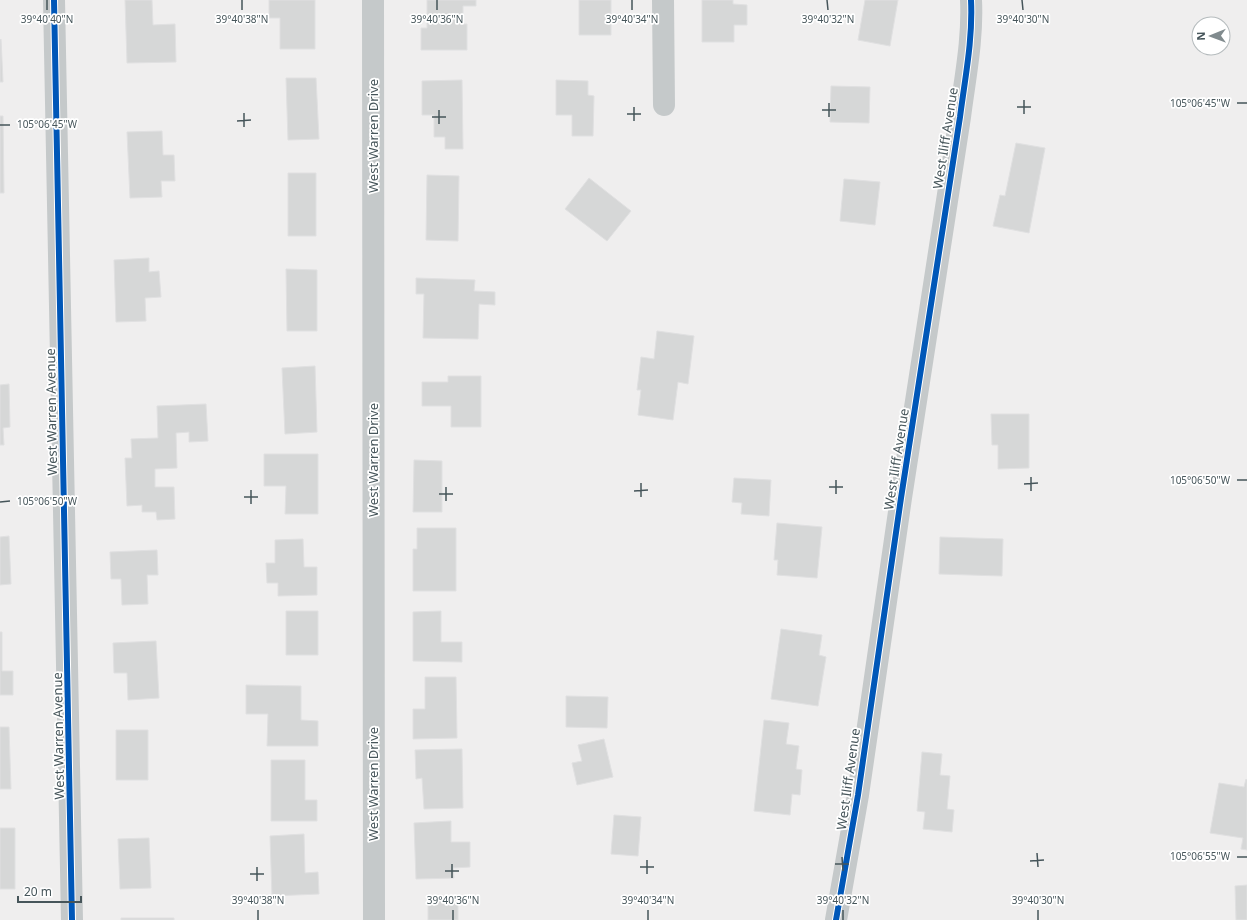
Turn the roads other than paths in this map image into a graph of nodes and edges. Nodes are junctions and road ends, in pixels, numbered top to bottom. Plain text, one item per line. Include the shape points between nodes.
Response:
1 (54, 0) edge
2 (373, 0) edge
3 (663, 0) edge
4 (971, 0) edge
5 (664, 105) dead end
6 (72, 920) edge
7 (374, 920) edge
8 (836, 920) edge

1 - 6 street, West Warren Avenue
2 - 7 street, West Warren Drive
3 - 5 street
4 - 8 street, West Iliff Avenue via 960,117 858,796

